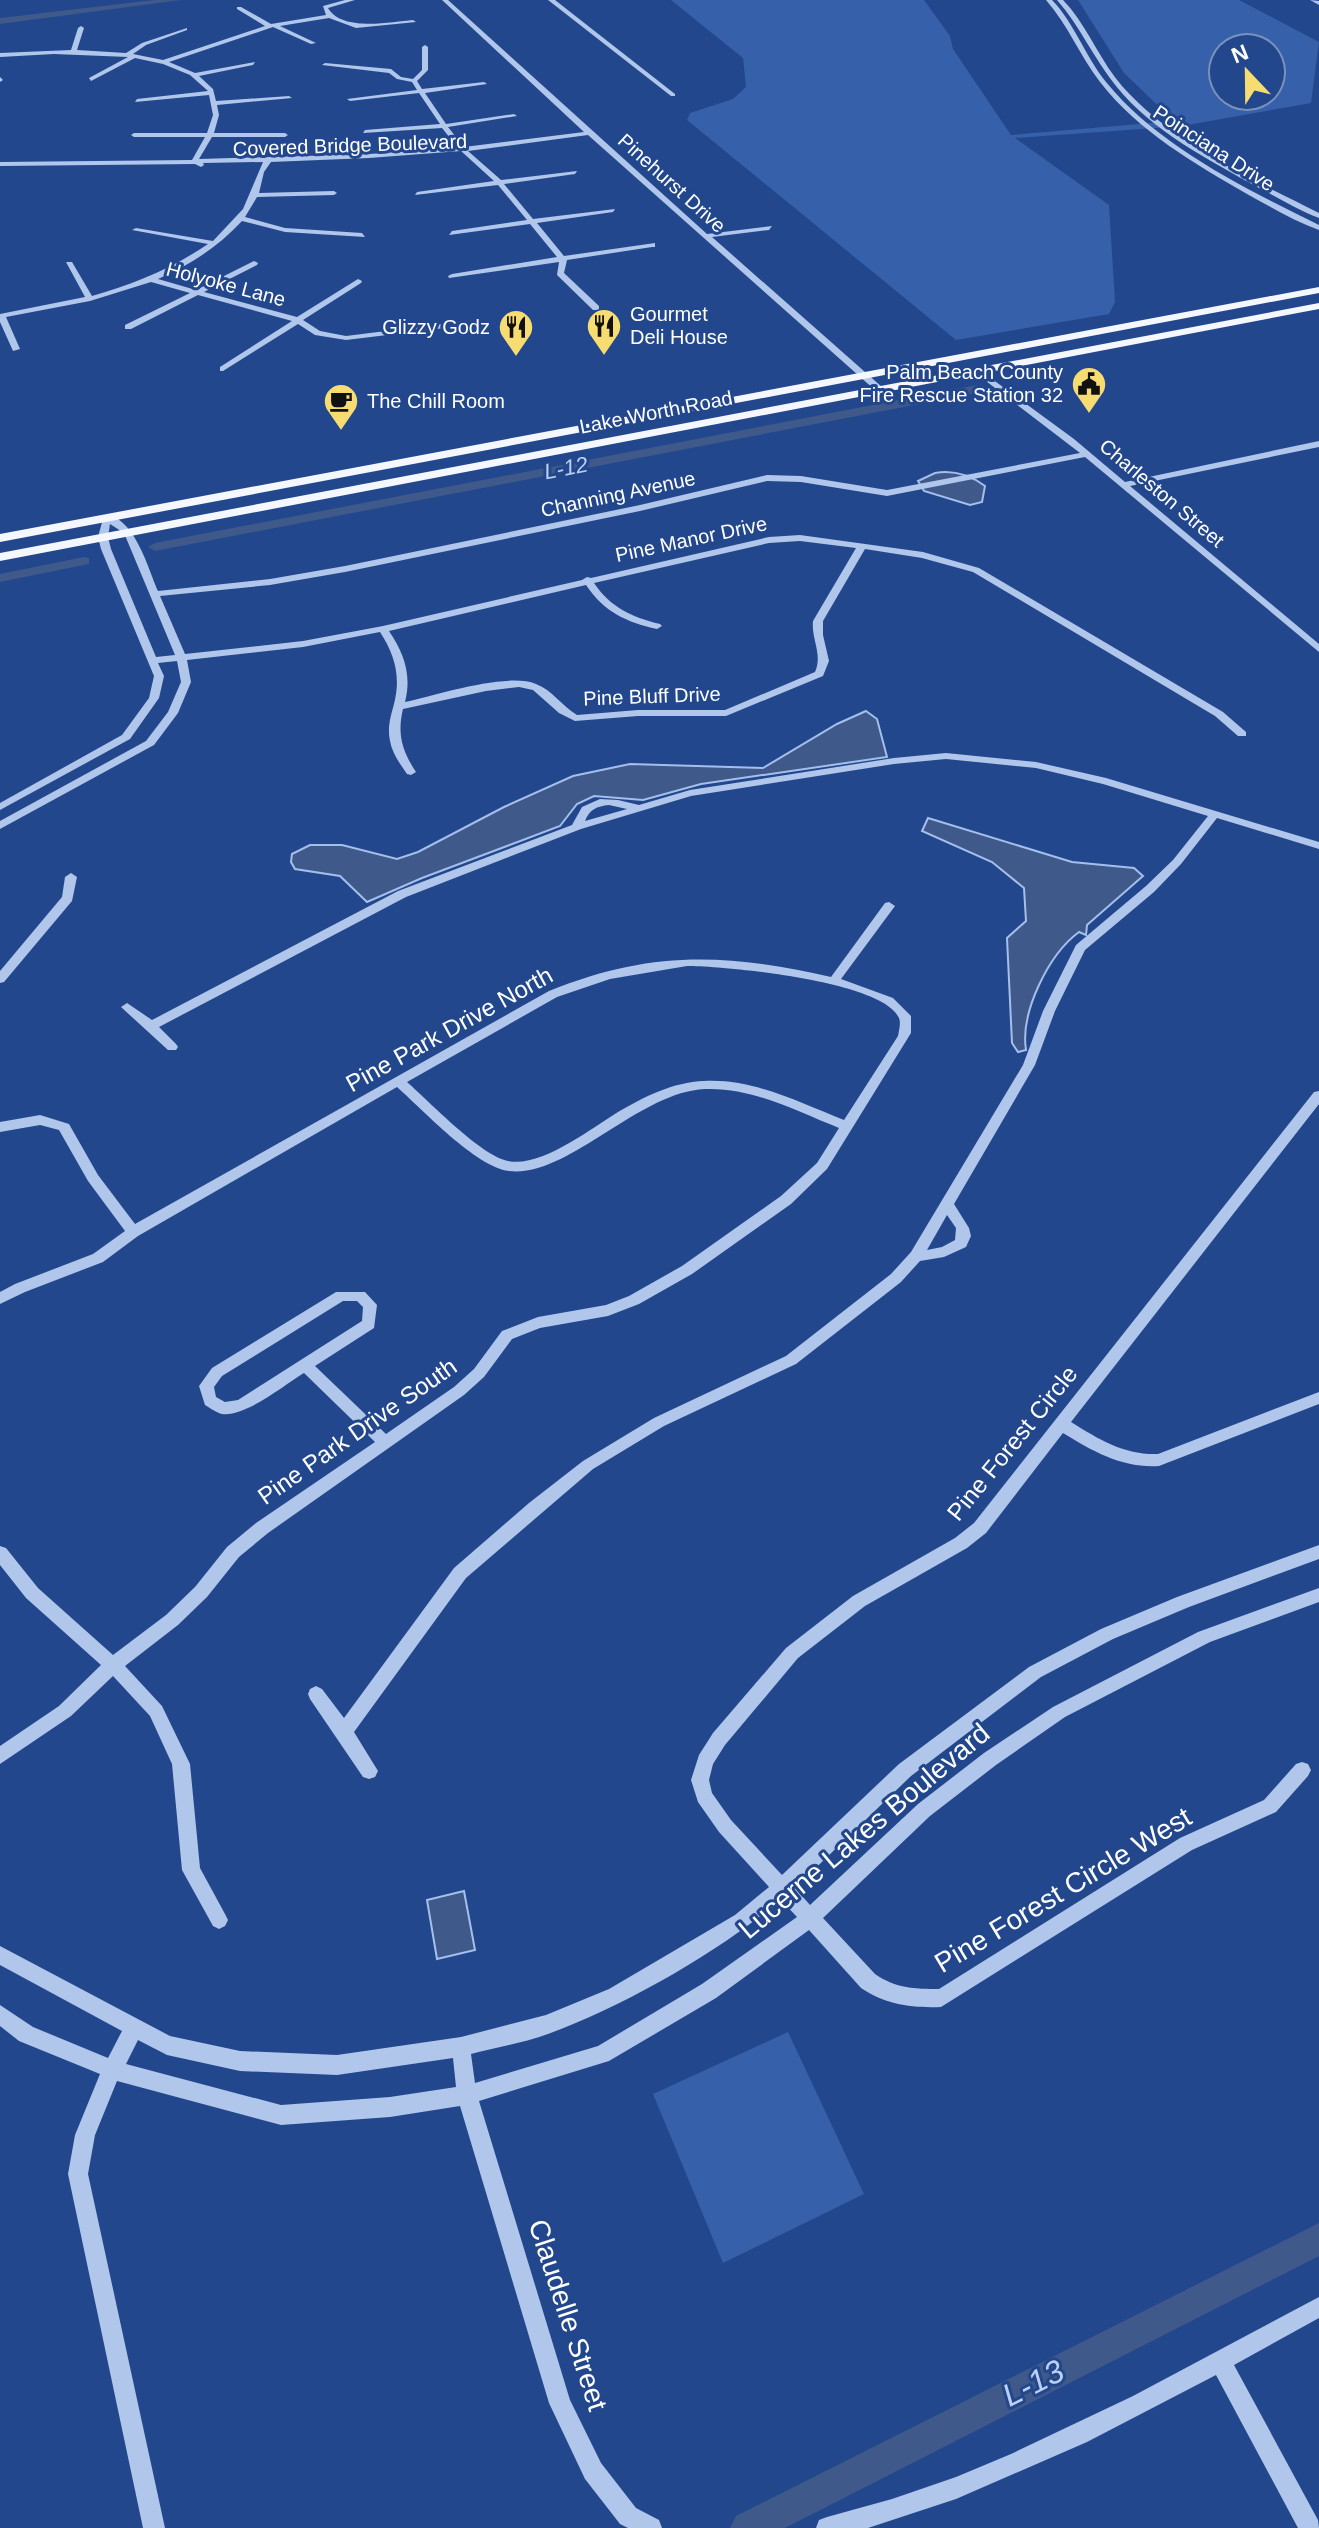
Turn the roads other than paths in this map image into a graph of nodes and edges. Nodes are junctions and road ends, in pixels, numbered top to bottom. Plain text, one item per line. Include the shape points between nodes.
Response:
1 (352, 0) edge
2 (445, 0) edge
3 (551, 0) edge
4 (1049, 0) edge
5 (1060, 0) edge
6 (1313, 0) edge
7 (1319, 3) edge
8 (239, 8) dead end
9 (330, 16) junction
10 (413, 22) dead end
11 (272, 26) junction
12 (81, 28) dead end
13 (185, 29) dead end
14 (313, 43) dead end
15 (425, 47) dead end
16 (74, 51) junction
17 (0, 55) edge
18 (131, 55) junction
19 (162, 62) junction
20 (253, 63) dead end
21 (325, 65) dead end
22 (193, 75) junction
23 (91, 79) dead end
24 (414, 81) junction
25 (484, 84) dead end
26 (422, 91) junction
27 (211, 93) junction
28 (673, 95) dead end
29 (289, 98) dead end
30 (350, 99) dead end
31 (137, 101) dead end
32 (215, 103) junction
33 (514, 116) dead end
34 (444, 126) junction
35 (365, 132) dead end
36 (134, 135) dead end
37 (208, 135) junction
38 (285, 135) dead end
39 (592, 136) junction
40 (468, 154) junction
41 (195, 160) junction
42 (104, 163) junction
43 (0, 164) edge
44 (265, 164) junction
45 (202, 167) junction
46 (575, 172) dead end
47 (500, 183) junction
48 (334, 193) dead end
49 (417, 194) dead end
50 (255, 195) junction
51 (613, 210) dead end
52 (1319, 216) edge
53 (240, 218) junction
54 (534, 222) junction
55 (769, 228) dead end
56 (1319, 228) edge
57 (136, 230) dead end
58 (452, 233) dead end
59 (362, 235) dead end
60 (705, 236) junction
61 (213, 243) junction
62 (652, 245) dead end
63 (563, 260) junction
64 (254, 263) dead end
65 (69, 264) dead end
66 (452, 276) dead end
67 (149, 279) junction
68 (358, 281) dead end
69 (1319, 290) edge
70 (199, 292) junction
71 (90, 299) junction
72 (1319, 306) edge
73 (596, 308) dead end
74 (1, 316) edge
75 (295, 319) junction
76 (442, 326) dead end
77 (128, 327) dead end
78 (16, 349) dead end
79 (223, 369) dead end
80 (977, 370) junction
81 (865, 376) junction
82 (879, 389) junction
83 (623, 422) junction
84 (1319, 444) edge
85 (579, 446) junction
86 (1087, 454) junction
87 (1124, 485) junction
88 (107, 517) junction
89 (128, 532) junction
90 (103, 537) junction
91 (3, 538) edge
92 (862, 546) junction
93 (0, 557) edge
94 (587, 580) junction
95 (155, 594) junction
96 (657, 626) dead end
97 (383, 629) junction
98 (1319, 649) edge
99 (181, 657) junction
100 (154, 660) junction
101 (398, 707) junction
102 (1242, 734) dead end
103 (411, 772) dead end
104 (0, 807) edge
105 (638, 809) junction
106 (1214, 815) junction
107 (0, 826) edge
108 (577, 827) junction
109 (1319, 846) edge
110 (71, 877) dead end
111 (889, 906) dead end
112 (0, 979) edge
113 (833, 982) junction
114 (127, 1007) dead end
115 (903, 1013) joint
116 (151, 1026) junction
117 (172, 1047) dead end
118 (399, 1082) junction
119 (1319, 1095) edge
120 (846, 1126) junction
121 (0, 1127) edge
122 (946, 1204) junction
123 (133, 1232) junction
124 (916, 1256) junction
125 (0, 1299) edge
126 (305, 1365) junction
127 (1319, 1398) edge
128 (1060, 1423) junction
129 (384, 1441) junction
130 (1319, 1552) edge
131 (0, 1553) edge
132 (1319, 1595) edge
133 (113, 1665) junction
134 (316, 1694) dead end
135 (344, 1732) junction
136 (0, 1756) edge
137 (1302, 1770) dead end
138 (369, 1771) dead end
139 (782, 1888) junction
140 (809, 1919) junction
141 (219, 1920) dead end
142 (0, 1955) edge
143 (0, 2014) edge
144 (134, 2028) junction
145 (461, 2047) junction
146 (113, 2070) junction
147 (467, 2095) junction
148 (1319, 2307) edge
149 (1220, 2360) junction
150 (154, 2528) edge
151 (651, 2528) edge
152 (827, 2528) edge
153 (1310, 2528) edge

1 - 9 street via 325,7
2 - 39 street, Pinehurst Drive
3 - 28 street
4 - 56 street, Poinciana Drive via 1103,82 1154,131
5 - 52 street, Poinciana Drive via 1134,101 1208,154
6 - 7 street
8 - 11 street
9 - 10 street via 356,26
9 - 11 street
11 - 14 street
11 - 19 street
12 - 16 street
13 - 18 street via 144,44
15 - 24 street via 425,70
16 - 17 street
16 - 18 street
18 - 19 street
18 - 23 street
19 - 22 street
20 - 22 street
21 - 24 street via 391,71
22 - 27 street
24 - 26 street
25 - 26 street
26 - 30 street
26 - 34 street
27 - 31 street
27 - 32 street
29 - 32 street
32 - 37 street
33 - 34 street
34 - 35 street
34 - 40 street
36 - 37 street
37 - 38 street
37 - 41 street
39 - 40 street, Covered Bridge Boulevard
39 - 60 street, Pinehurst Drive
40 - 44 street, Covered Bridge Boulevard via 369,165
40 - 47 street
41 - 42 street, Covered Bridge Boulevard
41 - 44 street, Covered Bridge Boulevard
41 - 45 street
42 - 43 street, Covered Bridge Boulevard
42 - 45 street, Covered Bridge Boulevard
44 - 45 street, Covered Bridge Boulevard
44 - 50 street
46 - 47 street
47 - 49 street
47 - 54 street
48 - 50 street
50 - 53 street
51 - 54 street
53 - 59 street via 285,230
53 - 61 street
54 - 58 street
54 - 63 street
55 - 60 street
57 - 61 street
60 - 81 street, Pinehurst Drive
61 - 67 street
62 - 63 street
63 - 66 street
63 - 73 street via 560,273
64 - 70 street
65 - 71 street
67 - 70 street, Holyoke Lane
67 - 71 street
68 - 75 street
69 - 81 main road, Lake Worth Road
70 - 75 street, Holyoke Lane
70 - 77 street
71 - 74 street
72 - 80 main road, Lake Worth Road
74 - 78 street
75 - 76 street, Holyoke Lane via 318,333 346,338
75 - 79 street
80 - 82 main road, Lake Worth Road
80 - 86 street, Charleston Street
81 - 82 street, Pinehurst Drive
81 - 83 main road, Lake Worth Road
82 - 85 main road, Lake Worth Road
83 - 85 main road via 612,433
83 - 88 main road, Lake Worth Road
84 - 87 street
85 - 89 main road, Lake Worth Road
86 - 87 street, Charleston Street
86 - 95 street, Channing Avenue via 887,493 767,478 345,569
87 - 98 street, Charleston Street
88 - 89 street
88 - 90 street
88 - 91 main road, Lake Worth Road
89 - 90 main road, Lake Worth Road
89 - 95 street
90 - 93 main road, Lake Worth Road
90 - 100 street
92 - 94 street, Pine Manor Drive via 769,540
92 - 101 street, Pine Bluff Drive via 818,621 826,656 819,674 737,710 575,718 542,690 516,683
92 - 102 street, Pine Manor Drive via 976,570 1219,714
94 - 96 street via 611,609 629,620
94 - 97 street, Pine Manor Drive
95 - 99 street
97 - 99 street, Pine Manor Drive
97 - 101 street via 403,672
99 - 100 street, Pine Manor Drive
99 - 107 street via 186,682 173,713 150,743
100 - 104 street via 159,676 154,698 126,737
101 - 103 street via 392,721 399,756
105 - 106 street via 690,793 946,756 1036,765
105 - 108 street
105 - 108 street via 616,801 592,804
106 - 109 street
106 - 122 street via 1150,889 1080,948 1029,1065
108 - 116 street via 402,894
110 - 112 street via 68,898
111 - 113 street
113 - 115 street, Pine Park Drive North via 886,1000
113 - 118 street, Pine Park Drive North via 703,961 611,974 535,1003
114 - 116 street
115 - 120 street, Pine Park Drive South via 904,1036
116 - 117 street
118 - 120 street via 486,1156 510,1166 539,1164 645,1101 687,1086 749,1090
118 - 123 street, Pine Park Drive North
119 - 128 street, Pine Forest Circle
120 - 129 street, Pine Park Drive South via 806,1184 687,1270 608,1310 538,1323 507,1335 459,1391
121 - 123 street via 40,1120 64,1127
122 - 124 street
122 - 124 street via 966,1229 964,1237 953,1249
123 - 125 street, Pine Park Drive North via 98,1258
124 - 135 street via 896,1278 791,1360 659,1422 588,1465 535,1508 460,1573
126 - 126 street via 241,1405 223,1408 210,1401 206,1386 217,1372 329,1303 341,1296 360,1296 370,1305 369,1324
126 - 129 street
127 - 128 street via 1142,1462 1109,1452
128 - 139 street, Pine Forest Circle via 980,1528 859,1601 792,1653 705,1761 700,1780 704,1796
129 - 133 street, Pine Park Drive South via 243,1544 172,1620
130 - 139 street, Lucerne Lakes Boulevard via 1170,1607 1035,1672 905,1770
131 - 133 street via 32,1593
132 - 140 street, Lucerne Lakes Boulevard via 1204,1637 1059,1712 924,1810
133 - 136 street, Pine Park Drive South via 65,1711
133 - 141 street via 156,1711 171,1738 181,1764 191,1870
134 - 135 street
135 - 138 street
137 - 140 street, Pine Forest Circle West via 1270,1806 1186,1844 941,1998 885,1994
139 - 140 street, Pine Forest Circle West
139 - 145 street, Lucerne Lakes Boulevard via 741,1921 616,1996 546,2025
140 - 147 street, Lucerne Lakes Boulevard via 709,1991 602,2054
142 - 144 street, Lucerne Lakes Boulevard
143 - 146 street, Lucerne Lakes Boulevard via 26,2034
144 - 145 street, Lucerne Lakes Boulevard via 167,2045 240,2061 337,2065
144 - 146 street
145 - 147 street, Claudelle Street
146 - 147 street, Lucerne Lakes Boulevard via 281,2115
146 - 150 street via 87,2124 78,2174
147 - 151 street, Claudelle Street via 560,2403 593,2471 628,2516
148 - 149 street
149 - 152 street via 1100,2425 953,2492
149 - 153 street

